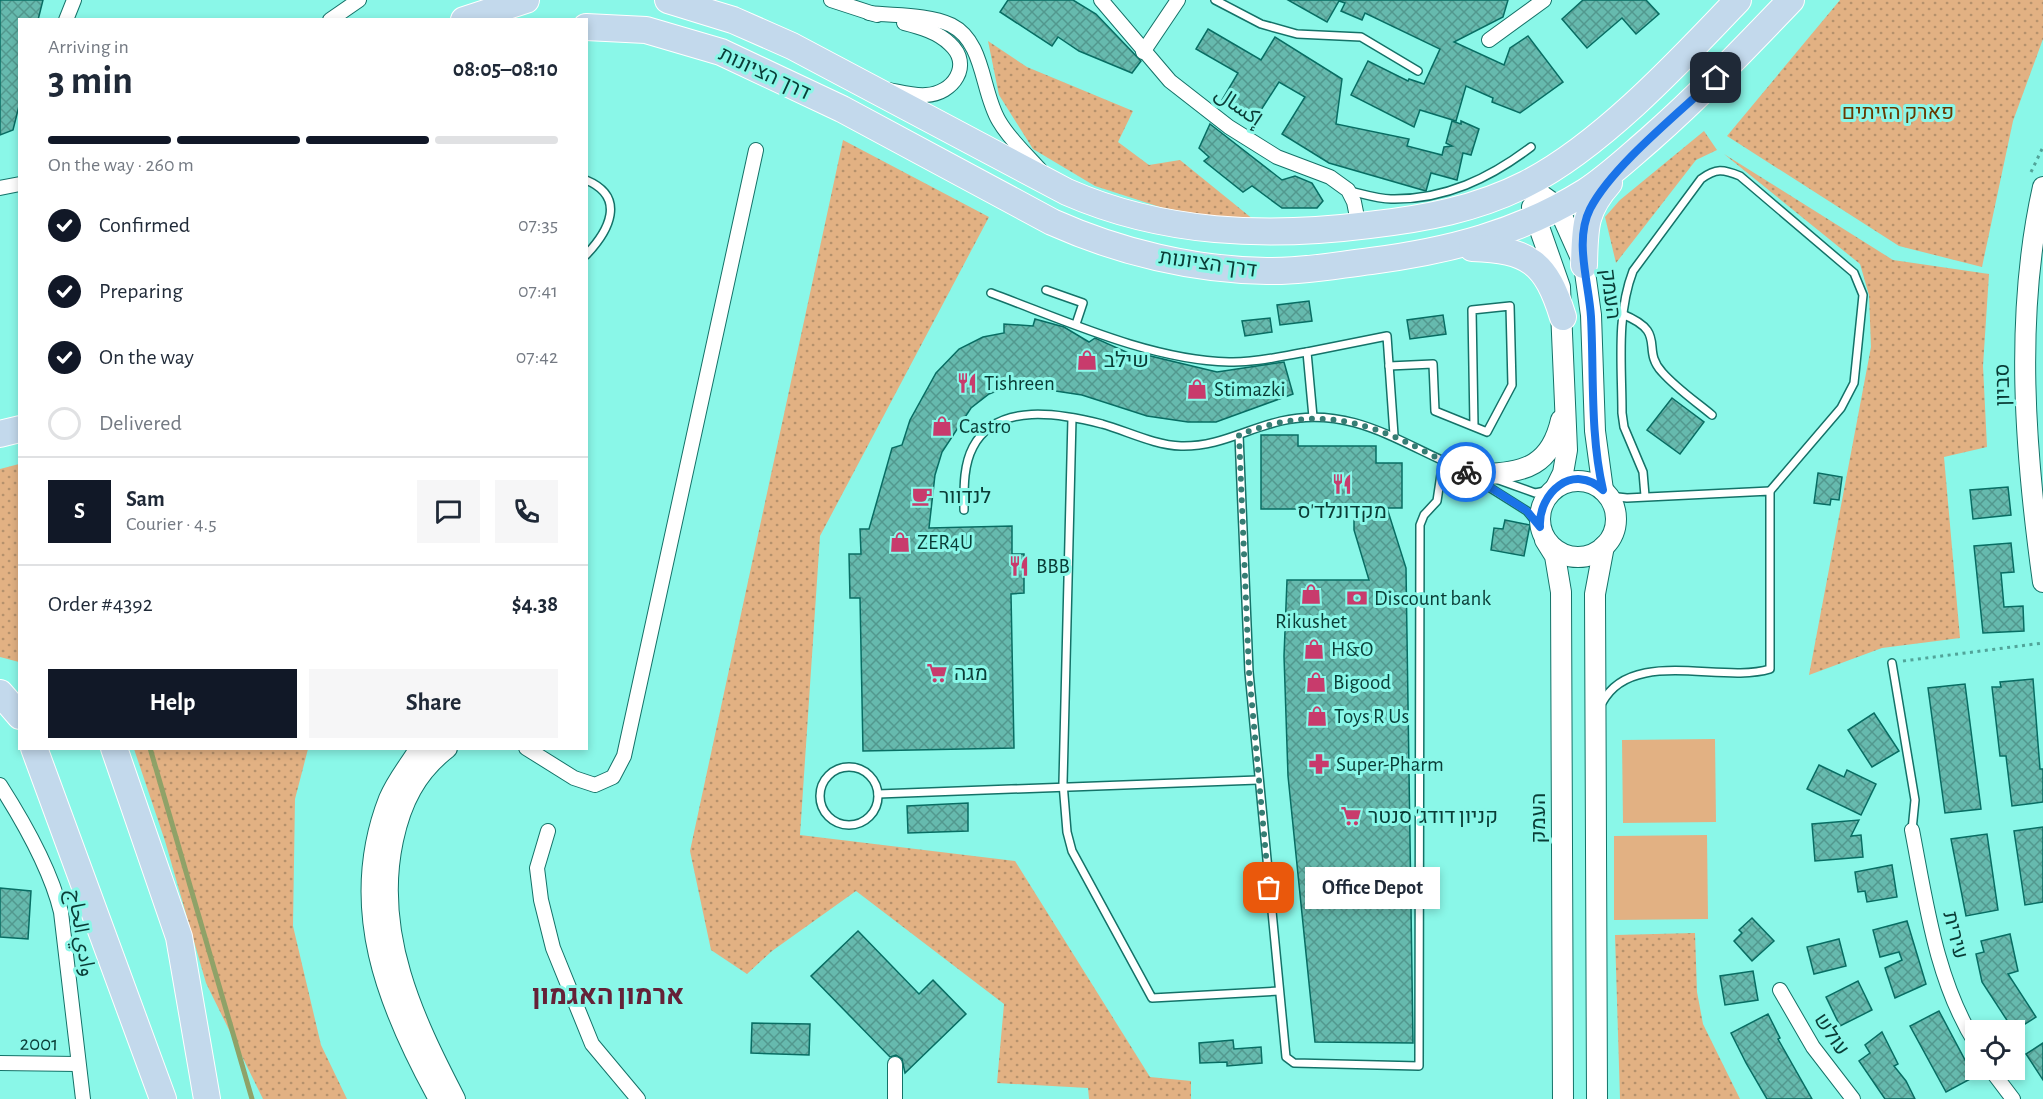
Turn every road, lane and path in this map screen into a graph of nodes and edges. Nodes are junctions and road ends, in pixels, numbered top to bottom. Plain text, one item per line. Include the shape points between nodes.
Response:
1 (74, 0) edge
2 (359, 0) edge
3 (526, 0) edge
4 (668, 0) edge
5 (831, 0) edge
6 (1101, 0) edge
7 (1178, 0) edge
8 (1215, 0) edge
9 (1738, 0) edge
10 (1791, 0) edge
11 (1539, 1) edge
12 (869, 13) junction
13 (67, 18) edge
14 (333, 18) edge
15 (470, 18) edge
16 (588, 27) edge
17 (1489, 40) dead end
18 (1143, 52) junction
19 (1418, 71) dead end
20 (874, 88) junction
21 (1643, 145) junction
22 (1531, 147) dead end
23 (2043, 147) edge
24 (756, 150) dead end
25 (2037, 179) edge
26 (588, 181) edge
27 (18, 184) edge
28 (1053, 184) junction
29 (1526, 184) junction
30 (0, 188) edge
31 (1348, 190) junction
32 (1558, 207) junction
33 (1535, 220) junction
34 (1359, 227) junction
35 (1450, 248) junction
36 (588, 253) edge
37 (1584, 265) junction
38 (1046, 290) dead end
39 (991, 293) dead end
40 (1622, 314) junction
41 (1563, 317) junction
42 (1076, 324) junction
43 (1306, 352) junction
44 (1389, 366) junction
45 (1566, 400) junction
46 (1712, 415) dead end
47 (1313, 417) junction
48 (1072, 418) junction
49 (1474, 426) junction
50 (18, 430) edge
51 (0, 434) edge
52 (1239, 435) junction
53 (1394, 435) junction
54 (1443, 461) junction
55 (1457, 467) junction
56 (1484, 474) junction
57 (1554, 489) junction
58 (1770, 491) junction
59 (1606, 493) junction
60 (1645, 496) junction
61 (964, 510) dead end
62 (1542, 534) junction
63 (1604, 546) junction
64 (2043, 582) edge
65 (2043, 644) edge
66 (1892, 663) joint
67 (0, 692) edge
68 (18, 694) edge
69 (18, 714) edge
70 (1596, 716) junction
71 (35, 750) edge
72 (115, 750) edge
73 (419, 750) edge
74 (445, 750) edge
75 (529, 750) edge
76 (1258, 780) junction
77 (0, 785) edge
78 (1064, 787) junction
79 (878, 794) junction
80 (1911, 830) joint
81 (548, 831) dead end
82 (1780, 990) dead end
83 (1279, 991) junction
84 (1965, 1024) edge
85 (0, 1063) edge
86 (77, 1064) junction
87 (896, 1064) dead end
88 (1999, 1080) edge
89 (83, 1099) edge
90 (163, 1099) edge
91 (207, 1099) edge
92 (439, 1099) edge
93 (456, 1099) edge
94 (638, 1099) edge
95 (895, 1099) edge
96 (1563, 1099) edge
97 (1597, 1099) edge
98 (1853, 1099) edge
99 (2013, 1099) edge

1 - 13 street
2 - 14 street
3 - 15 highway
4 - 20 highway, דרך הציונות via 733,20
5 - 12 street
6 - 18 street, إكسال
7 - 18 street
8 - 19 lane via 1261,24 1297,34 1360,37
9 - 29 highway, דרך הציונות via 1689,51 1606,126 1566,159
10 - 21 highway, דרך הציונות via 1716,78
11 - 17 street
12 - 20 street via 938,34 953,45 959,61 954,85 942,92 926,95
12 - 28 street via 932,20 964,34 975,49 987,95 999,121
16 - 35 highway, דרך הציונות via 646,30 721,52 842,110 1052,222 1134,252 1269,271
18 - 31 street, إكسال via 1170,81 1229,127 1277,157 1330,177
20 - 28 highway, דרך הציונות
21 - 32 highway, דרך הציונות via 1587,190
21 - 37 highway via 1598,195 1589,211 1584,226
22 - 31 lane via 1502,169 1444,194 1390,200
23 - 25 path
24 - 75 street via 624,756 613,777 595,785 573,778
25 - 64 main road, סביון via 2026,339 2028,459
26 - 36 lane via 602,186 610,201 610,220 602,238
27 - 30 street
28 - 34 highway, דרך הציונות via 1096,204 1143,219 1185,226 1278,233
29 - 32 main road
29 - 33 main road
29 - 34 highway, דרך הציונות via 1467,208
31 - 34 street
32 - 33 highway, דרך הציונות
32 - 37 main road, העמק
33 - 35 highway, דרך הציונות
33 - 41 main road via 1557,273
35 - 41 highway via 1503,249 1526,257 1548,277
37 - 59 main road, העמק via 1591,315 1596,442
38 - 42 lane via 1083,303
39 - 42 lane
40 - 46 lane via 1642,322 1648,329 1660,370
40 - 58 lane via 1633,271 1701,179 1714,170 1740,176 1854,273 1863,295 1854,383 1841,408
40 - 60 lane via 1622,413 1643,472
41 - 45 main road
42 - 43 lane via 1126,343 1229,362
43 - 44 lane via 1387,336
43 - 47 lane
44 - 49 lane via 1433,364 1435,411
44 - 53 lane
45 - 56 main road via 1558,435 1540,460 1515,473
45 - 57 main road via 1566,463
47 - 52 lane via 1282,420
47 - 53 lane via 1343,420
48 - 52 lane via 1178,446 1202,446
48 - 61 lane via 1032,414 1007,419 985,433 967,464
48 - 78 lane
49 - 49 lane via 1487,432 1512,386 1510,306 1472,310
50 - 51 highway
52 - 76 lane via 1249,672
53 - 54 lane
54 - 55 lane
54 - 83 lane via 1437,501 1420,525 1419,1066 1294,1063 1286,1057
55 - 56 lane
55 - 62 lane via 1527,511
56 - 57 lane via 1535,493
57 - 59 main road via 1579,480
57 - 62 main road via 1543,501 1539,514
58 - 60 lane
58 - 70 lane via 1770,669 1645,672 1609,690
59 - 60 lane
59 - 63 main road via 1615,508 1616,522
62 - 63 main road via 1554,550 1576,557
62 - 96 main road, העמק via 1555,556 1561,592
63 - 70 main road via 1595,594
65 - 66 path
66 - 80 lane via 1915,800
67 - 68 highway
67 - 69 highway
70 - 97 main road
71 - 90 highway
72 - 91 highway via 178,937
73 - 92 main road via 402,775 382,821 372,882 373,912 380,963 393,1006
74 - 93 main road via 423,770 405,798 390,852 387,914 401,981
76 - 78 lane
76 - 83 lane
77 - 86 street, وادي الحاج via 20,816 54,886 61,912
78 - 79 lane
78 - 83 lane via 1072,851 1152,998
79 - 79 lane via 870,776 849,767 830,774 819,797 827,816 852,825 870,816
80 - 84 street, עירית via 1953,1002
81 - 94 street via 537,868 553,948 592,1044
82 - 98 street, עולש via 1813,1047
85 - 86 street, 2001
86 - 89 street, وادي الحاج
87 - 95 street
88 - 99 street

